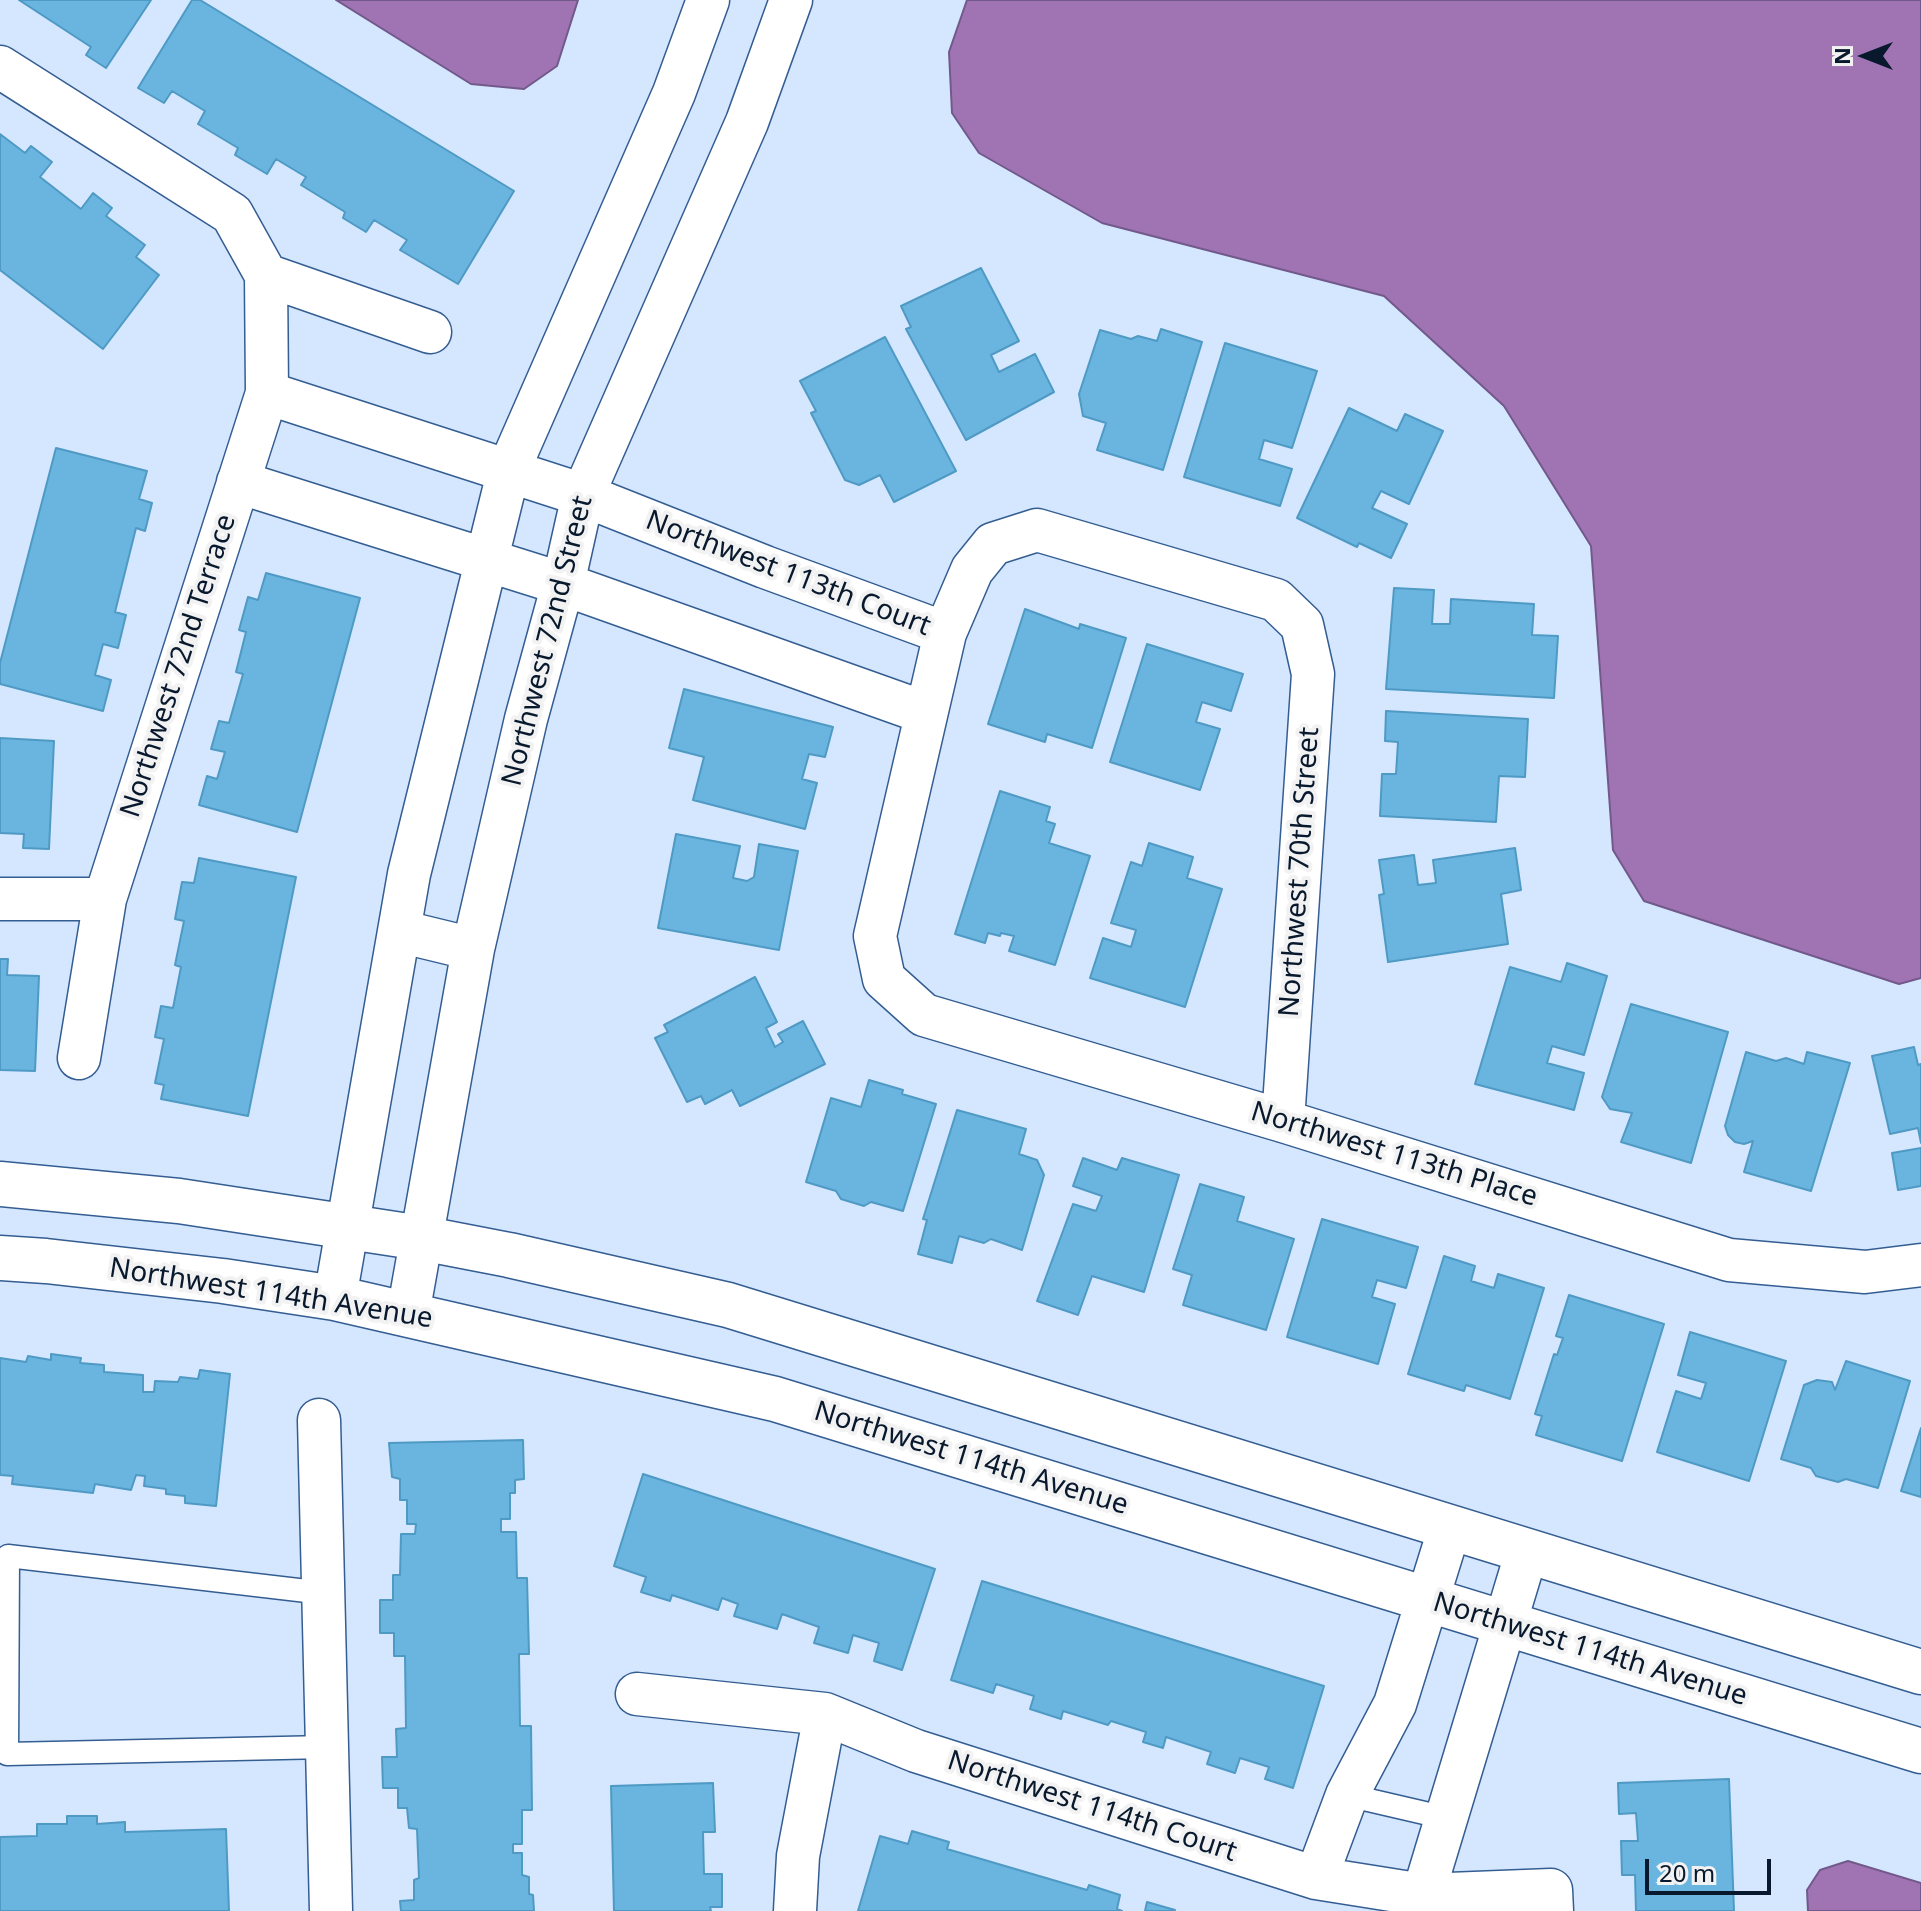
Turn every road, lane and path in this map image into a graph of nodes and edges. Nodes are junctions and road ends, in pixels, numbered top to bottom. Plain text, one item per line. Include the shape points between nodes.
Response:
1 (708, 0) edge
2 (791, 0) edge
3 (0, 67) edge
4 (266, 275) junction
5 (430, 332) dead end
6 (267, 393) junction
7 (509, 469) junction
8 (238, 482) junction
9 (583, 495) junction
10 (485, 559) junction
11 (563, 584) junction
12 (1302, 625) joint
13 (945, 633) junction
14 (926, 713) junction
15 (0, 899) edge
16 (105, 899) junction
17 (399, 931) junction
18 (473, 949) junction
19 (79, 1058) dead end
20 (1283, 1121) junction
21 (0, 1184) edge
22 (347, 1226) junction
23 (421, 1238) junction
24 (0, 1258) edge
25 (1921, 1265) edge
26 (335, 1298) junction
27 (408, 1314) junction
28 (319, 1420) dead end
29 (1450, 1527) junction
30 (1527, 1551) junction
31 (324, 1593) junction
32 (1427, 1599) junction
33 (1505, 1621) junction
34 (1921, 1672) edge
35 (637, 1694) dead end
36 (825, 1714) junction
37 (327, 1747) junction
38 (1921, 1751) edge
39 (1347, 1795) junction
40 (1446, 1818) junction
41 (1316, 1878) junction
42 (1423, 1895) junction
43 (1552, 1900) edge
44 (331, 1911) edge
45 (795, 1911) edge

1 - 7 street via 674,93
2 - 9 street, Northwest 72nd Street via 747,122
3 - 4 street via 232,214
4 - 5 street
4 - 6 street, Northwest 72nd Terrace
6 - 7 street, Northwest 113th Court
6 - 8 street, Northwest 72nd Terrace
7 - 9 street, Northwest 113th Court
7 - 10 street
8 - 10 street
8 - 16 street, Northwest 72nd Terrace
9 - 11 street, Northwest 72nd Street
9 - 13 street, Northwest 113th Court
10 - 11 street
10 - 17 street
11 - 14 street
11 - 18 street, Northwest 72nd Street
12 - 13 street, Northwest 113th Court via 1276,600 1037,530 993,544 972,570
12 - 20 street, Northwest 70th Street via 1313,674
13 - 14 street
14 - 20 street, Northwest 113th Place via 875,936 884,979 924,1015
15 - 16 street
16 - 19 street, Northwest 72nd Terrace
17 - 18 street
17 - 22 street
18 - 23 street, Northwest 72nd Street
20 - 25 street, Northwest 113th Place via 1729,1260 1865,1272
21 - 22 street via 179,1201
22 - 23 street
22 - 26 street
23 - 27 street, Northwest 72nd Street
23 - 29 street via 728,1305
24 - 26 street, Northwest 114th Avenue
26 - 27 street, Northwest 114th Avenue
27 - 32 street, Northwest 114th Avenue via 775,1399
28 - 31 street
29 - 30 street
29 - 32 street
30 - 33 street
30 - 34 street
31 - 37 street
31 - 37 lane via 8,1556 7,1754
32 - 33 street, Northwest 114th Avenue
32 - 39 street via 1395,1704
33 - 38 street, Northwest 114th Avenue
33 - 40 street
35 - 36 street, Northwest 114th Court
36 - 41 street, Northwest 114th Court via 916,1751
36 - 45 street via 798,1856
37 - 44 street
39 - 40 lane
39 - 41 street
40 - 42 street
41 - 42 street, Northwest 114th Court
42 - 43 street, Northwest 114th Court

